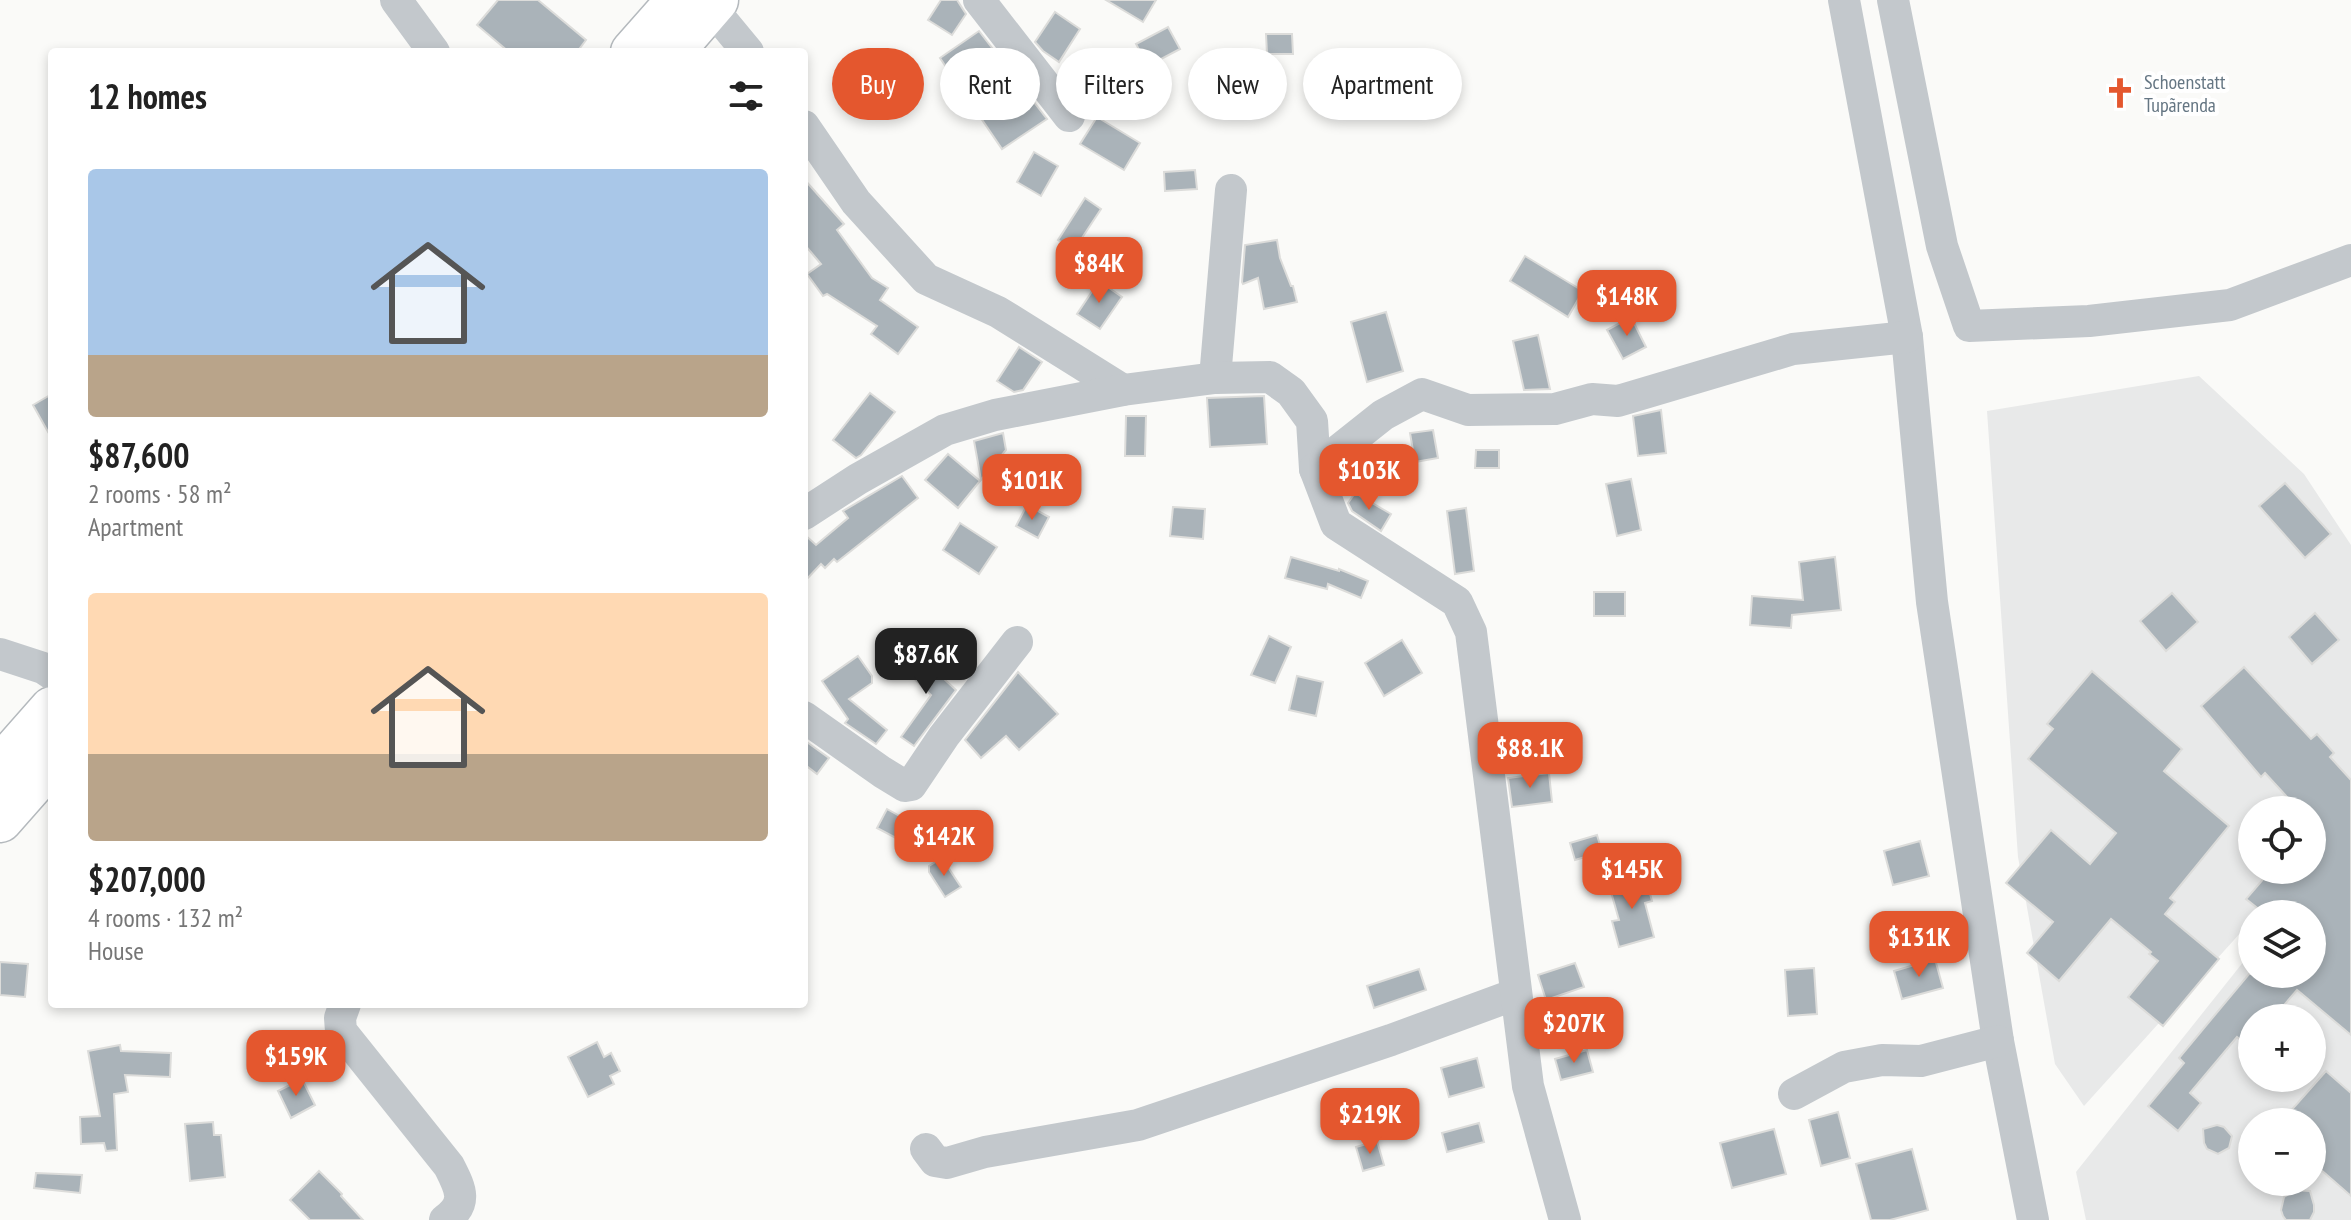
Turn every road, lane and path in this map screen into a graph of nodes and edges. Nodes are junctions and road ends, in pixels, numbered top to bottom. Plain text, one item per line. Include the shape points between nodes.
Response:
1 (396, 0) edge
2 (979, 0) edge
3 (1844, 0) edge
4 (1893, 0) edge
5 (702, 2) edge
6 (431, 48) edge
7 (639, 48) edge
8 (673, 48) edge
9 (744, 48) edge
10 (1056, 99) edge
11 (808, 132) edge
12 (1231, 190) dead end
13 (2351, 260) edge
14 (1907, 337) junction
15 (1215, 378) junction
16 (1123, 390) junction
17 (1315, 469) junction
18 (808, 511) edge
19 (1017, 642) dead end
20 (0, 654) edge
21 (48, 672) edge
22 (48, 714) edge
23 (808, 720) edge
24 (48, 766) edge
25 (0, 768) edge
26 (0, 820) edge
27 (1516, 994) junction
28 (344, 1008) edge
29 (1998, 1041) junction
30 (1794, 1094) dead end
31 (926, 1149) dead end
32 (445, 1220) edge
33 (1565, 1220) edge
34 (2033, 1220) edge

1 - 6 street
2 - 10 street
3 - 14 street
4 - 13 street via 1942,246 1969,326 2089,321 2230,305
5 - 7 highway
5 - 8 highway
5 - 9 street
11 - 16 street via 856,202 926,279 998,312
12 - 15 street
14 - 17 street via 1793,349 1618,401 1592,399 1555,409 1468,410 1422,394 1383,415
14 - 29 street via 1932,602
15 - 16 street
15 - 17 street via 1270,377 1291,392 1312,421
16 - 18 street via 945,430
17 - 27 street via 1336,524 1457,602 1471,632
19 - 23 street via 911,785 882,772
20 - 21 street
22 - 25 highway
24 - 26 highway
27 - 31 street via 1138,1125 947,1163 935,1161
27 - 33 street via 1528,1086
28 - 32 street via 341,1031 459,1185 457,1210
29 - 30 street via 1921,1061 1882,1060 1844,1067
29 - 34 street

